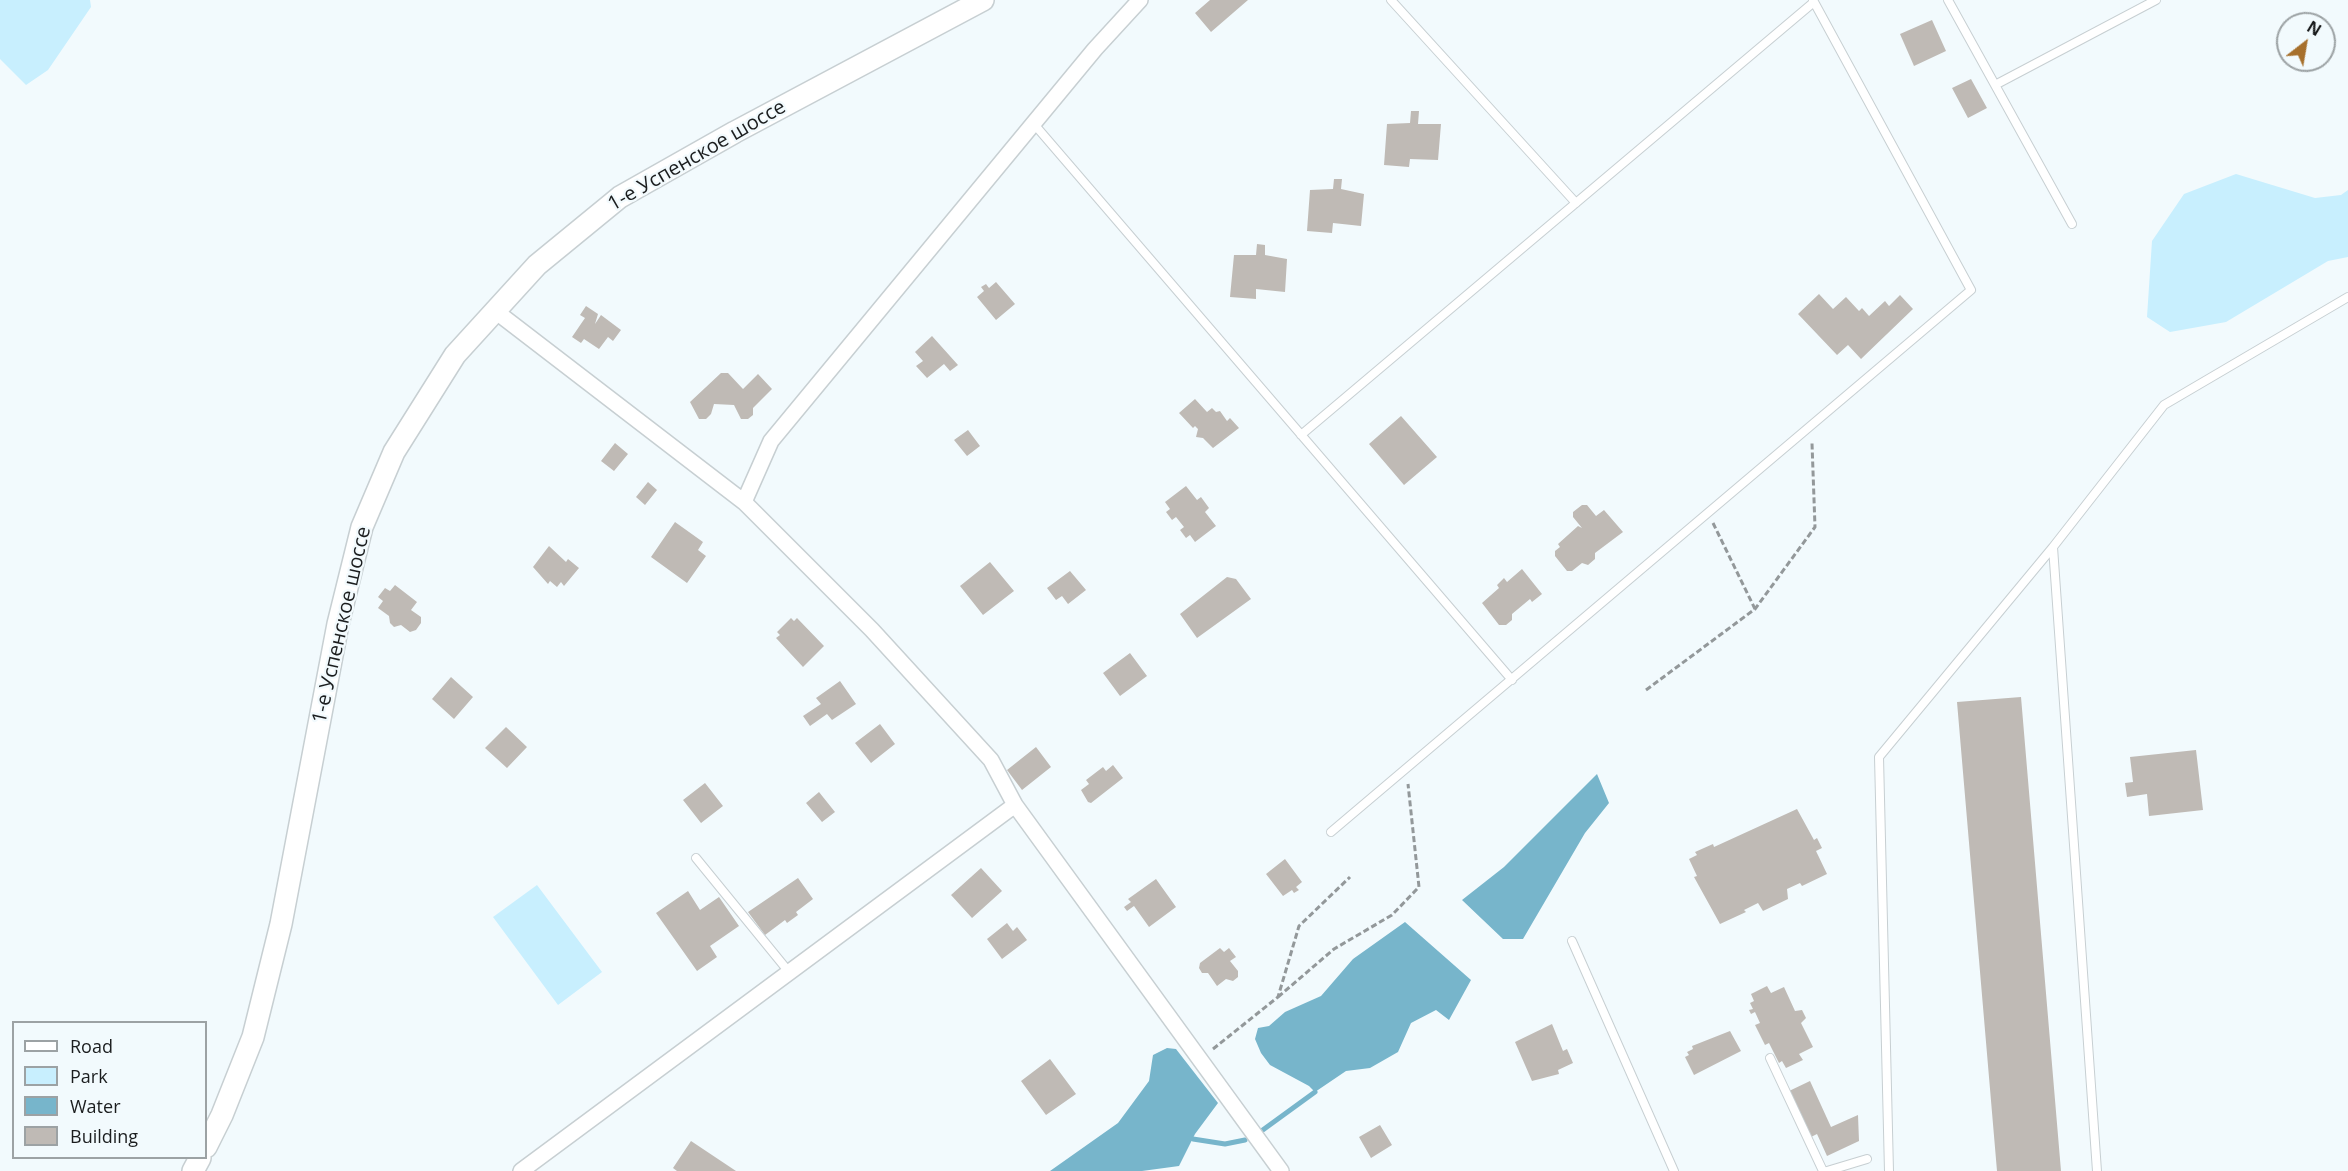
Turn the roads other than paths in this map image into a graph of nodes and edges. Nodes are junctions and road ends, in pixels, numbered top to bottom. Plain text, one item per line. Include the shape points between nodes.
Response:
1 (983, 0) edge
2 (1140, 0) edge
3 (1391, 0) edge
4 (1948, 0) edge
5 (2156, 0) edge
6 (1813, 1) edge
7 (1995, 85) junction
8 (1034, 124) junction
9 (1576, 203) junction
10 (2072, 224) dead end
11 (2348, 297) edge
12 (494, 310) junction
13 (1301, 435) junction
14 (744, 502) junction
15 (2053, 547) junction
16 (1512, 680) junction
17 (1015, 805) junction
18 (1331, 832) dead end
19 (696, 858) dead end
20 (1572, 941) dead end
21 (789, 972) junction
22 (1770, 1058) dead end
23 (207, 1145) edge
24 (1867, 1159) dead end
25 (521, 1171) edge
26 (1281, 1171) edge
27 (1674, 1171) edge
28 (1825, 1171) edge
29 (1889, 1171) edge
30 (2097, 1171) edge

1 - 12 main road, 1-е Успенское шоссе via 620,197 537,265
2 - 8 street
3 - 9 lane
4 - 7 lane
5 - 7 lane
6 - 9 lane
6 - 16 lane via 1971,290
7 - 10 lane
8 - 13 lane
8 - 14 street via 771,441
9 - 13 lane
11 - 15 lane via 2164,405
12 - 14 street
12 - 23 main road, 1-е Успенское шоссе via 455,356 400,442 362,527 338,624 281,924 237,1080
13 - 16 lane
14 - 17 street via 872,630 991,760
15 - 29 lane via 1879,757
15 - 30 lane
16 - 18 lane
17 - 21 street
17 - 26 street
19 - 21 lane
20 - 27 lane
21 - 25 street
22 - 28 lane
24 - 28 lane

